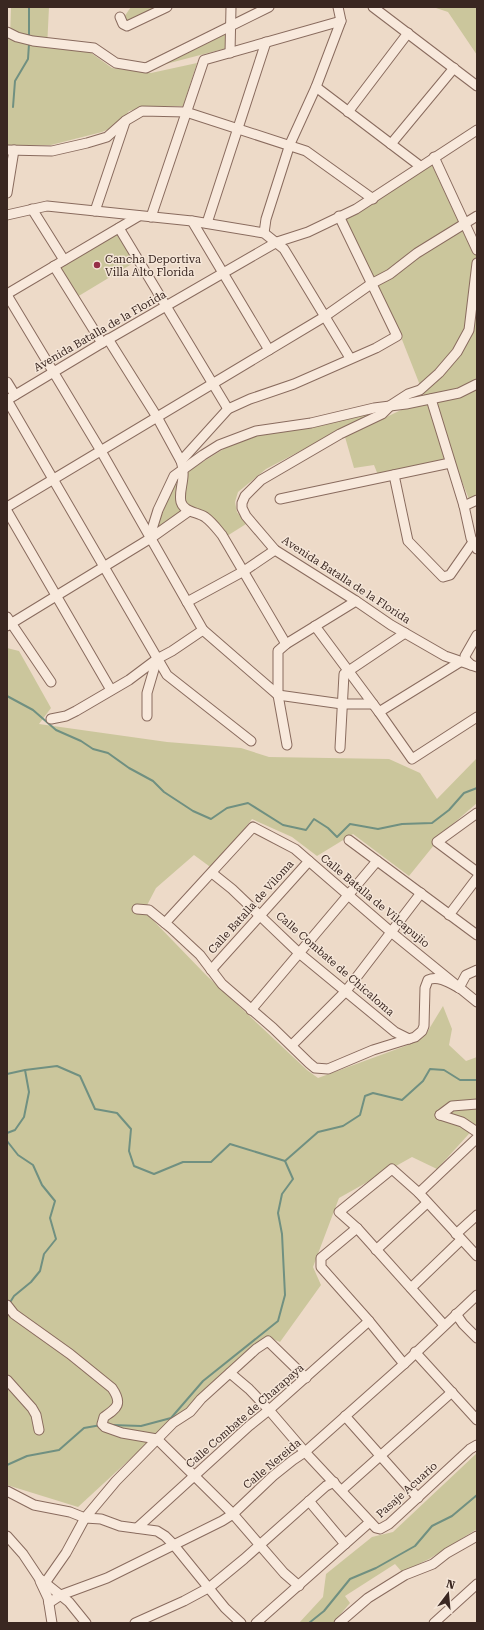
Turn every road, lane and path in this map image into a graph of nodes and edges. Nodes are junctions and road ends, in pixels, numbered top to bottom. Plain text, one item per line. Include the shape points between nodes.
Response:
1 (167, 7) edge
2 (231, 7) edge
3 (269, 7) edge
4 (338, 7) edge
5 (373, 7) edge
6 (120, 17) dead end
7 (341, 21) junction
8 (231, 27) junction
9 (7, 32) edge
10 (408, 33) junction
11 (266, 42) junction
12 (230, 53) junction
13 (454, 68) junction
14 (477, 86) edge
15 (316, 87) junction
16 (186, 112) junction
17 (348, 112) junction
18 (126, 121) junction
19 (238, 128) junction
20 (475, 133) edge
21 (290, 144) junction
22 (391, 144) junction
23 (10, 150) edge
24 (434, 157) junction
25 (420, 166) junction
26 (7, 193) edge
27 (374, 199) junction
28 (32, 209) junction
29 (95, 211) junction
30 (7, 215) edge
31 (139, 216) junction
32 (339, 216) junction
33 (477, 216) edge
34 (151, 217) junction
35 (192, 221) junction
36 (207, 223) junction
37 (465, 224) junction
38 (119, 228) junction
39 (264, 233) junction
40 (277, 242) junction
41 (477, 250) edge
42 (64, 260) junction
43 (477, 263) edge
44 (54, 266) junction
45 (223, 273) junction
46 (371, 284) junction
47 (7, 295) edge
48 (167, 306) junction
49 (324, 317) junction
50 (105, 341) junction
51 (269, 350) junction
52 (350, 358) junction
53 (53, 372) junction
54 (7, 382) edge
55 (213, 384) junction
56 (477, 384) edge
57 (10, 398) edge
58 (431, 399) junction
59 (391, 405) junction
60 (228, 409) junction
61 (157, 417) junction
62 (101, 451) junction
63 (450, 464) junction
64 (183, 465) junction
65 (394, 475) junction
66 (53, 480) junction
67 (280, 499) dead end
68 (477, 500) edge
69 (464, 506) junction
70 (7, 507) edge
71 (7, 511) edge
72 (189, 511) junction
73 (151, 538) junction
74 (476, 547) edge
75 (275, 550) junction
76 (104, 567) junction
77 (244, 571) junction
78 (57, 595) junction
79 (356, 601) junction
80 (187, 602) junction
81 (8, 622) edge
82 (315, 626) junction
83 (203, 630) junction
84 (405, 633) junction
85 (477, 635) edge
86 (286, 644) junction
87 (157, 659) junction
88 (460, 662) junction
89 (474, 666) edge
90 (348, 671) junction
91 (51, 682) dead end
92 (111, 690) junction
93 (278, 695) junction
94 (342, 704) junction
95 (373, 704) junction
96 (379, 712) junction
97 (147, 716) dead end
98 (477, 717) edge
99 (51, 719) dead end
100 (251, 741) dead end
101 (287, 745) dead end
102 (340, 748) dead end
103 (477, 813) edge
104 (349, 840) dead end
105 (309, 860) junction
106 (377, 861) junction
107 (477, 872) edge
108 (212, 873) junction
109 (477, 878) edge
110 (421, 893) junction
111 (349, 895) junction
112 (137, 909) dead end
113 (260, 915) junction
114 (449, 915) junction
115 (164, 923) junction
116 (391, 932) junction
117 (477, 935) edge
118 (299, 953) junction
119 (211, 970) junction
120 (477, 970) edge
121 (458, 988) junction
122 (346, 991) junction
123 (477, 1002) edge
124 (251, 1010) junction
125 (409, 1039) junction
126 (292, 1045) junction
127 (477, 1104) edge
128 (477, 1132) edge
129 (477, 1138) edge
130 (419, 1193) junction
131 (428, 1203) junction
132 (477, 1215) edge
133 (357, 1228) junction
134 (459, 1237) junction
135 (376, 1250) junction
136 (477, 1256) edge
137 (411, 1288) junction
138 (477, 1295) edge
139 (7, 1304) edge
140 (456, 1314) junction
141 (369, 1321) junction
142 (444, 1325) junction
143 (477, 1338) edge
144 (415, 1352) junction
145 (404, 1364) junction
146 (230, 1373) junction
147 (306, 1378) junction
148 (7, 1380) edge
149 (452, 1392) junction
150 (269, 1410) junction
151 (345, 1416) junction
152 (477, 1419) edge
153 (39, 1430) dead end
154 (157, 1439) junction
155 (477, 1445) edge
156 (305, 1452) junction
157 (381, 1456) junction
158 (195, 1476) junction
159 (334, 1482) junction
160 (342, 1490) junction
161 (7, 1491) edge
162 (418, 1498) junction
163 (309, 1501) junction
164 (234, 1514) junction
165 (84, 1518) junction
166 (370, 1522) junction
167 (136, 1528) junction
168 (7, 1536) edge
169 (477, 1536) edge
170 (173, 1544) junction
171 (345, 1544) junction
172 (260, 1545) junction
173 (42, 1580) junction
174 (477, 1584) edge
175 (299, 1586) junction
176 (210, 1587) junction
177 (61, 1595) junction
178 (50, 1603) junction
179 (52, 1623) edge
180 (86, 1623) edge
181 (135, 1623) edge
182 (241, 1623) edge
183 (256, 1623) edge
184 (339, 1623) edge
185 (434, 1623) edge

1 - 6 street via 127,26
2 - 8 street
3 - 8 street
4 - 7 street
5 - 10 street
7 - 11 street
7 - 15 street
8 - 9 street via 146,68 116,63 94,48 33,41
8 - 12 street
10 - 13 street
10 - 17 street
11 - 12 street
11 - 19 street
12 - 16 street via 204,60
13 - 14 street
13 - 22 street
15 - 17 street
15 - 21 street
16 - 18 street via 142,111
16 - 19 street
16 - 34 street
17 - 22 street
18 - 23 street via 107,137 87,143 52,151
18 - 29 street
19 - 21 street
19 - 36 street
20 - 24 street, Avenida Batalla de la Florida
21 - 27 street via 306,151
21 - 39 street via 266,219
22 - 25 street
23 - 26 street
24 - 25 street, Avenida Batalla de la Florida
24 - 37 street
25 - 27 street, Avenida Batalla de la Florida
27 - 32 street, Avenida Batalla de la Florida
28 - 29 street via 47,206
28 - 30 street
28 - 42 street
29 - 31 street
31 - 34 street
31 - 38 street
32 - 40 street, Avenida Batalla de la Florida via 308,232
32 - 46 street
33 - 37 street
34 - 35 street
35 - 36 street
35 - 45 street
36 - 39 street
37 - 41 street
37 - 46 street
38 - 42 street
38 - 48 street
39 - 40 street
40 - 45 street, Avenida Batalla de la Florida
40 - 49 street via 284,249
42 - 44 street
43 - 59 street, Avenida Batalla de la Florida via 471,322 464,342 426,385
44 - 47 street
44 - 50 street
45 - 48 street, Avenida Batalla de la Florida
45 - 51 street
46 - 49 street
46 - 52 street via 397,336
47 - 53 street
48 - 50 street, Avenida Batalla de la Florida
48 - 55 street
49 - 51 street
49 - 52 street
50 - 53 street, Avenida Batalla de la Florida
50 - 61 street
51 - 55 street
52 - 60 street via 294,384
53 - 57 street, Avenida Batalla de la Florida
53 - 62 street
54 - 57 street
55 - 60 street
55 - 61 street
56 - 58 street via 459,393
57 - 66 street
58 - 59 street
58 - 63 street
59 - 64 street via 311,423 256,431 219,445
59 - 75 street, Avenida Batalla de la Florida via 382,414 340,434 261,480 245,496 242,508 246,516
60 - 64 street
61 - 62 street
61 - 64 street
62 - 66 street
62 - 73 street
63 - 65 street
63 - 69 street
64 - 72 street via 181,496 182,503
64 - 73 street via 174,476 158,510
65 - 67 street
65 - 74 street via 408,542 444,577 450,575
66 - 70 street
66 - 76 street
68 - 69 street
69 - 74 street via 471,538
71 - 78 street
72 - 73 street
72 - 77 street via 205,517 214,525
73 - 76 street
73 - 80 street
75 - 77 street
75 - 79 street, Avenida Batalla de la Florida
76 - 78 street
76 - 87 street
77 - 80 street
77 - 86 street
78 - 81 street
78 - 92 street
79 - 82 street
79 - 84 street, Avenida Batalla de la Florida
80 - 83 street
81 - 91 street
82 - 86 street
82 - 90 street
83 - 87 street via 172,652
83 - 93 street
84 - 88 street, Avenida Batalla de la Florida
84 - 90 street
85 - 89 street via 464,656
86 - 93 street via 278,651
87 - 92 street
87 - 97 street via 147,693
87 - 100 street via 167,675
88 - 89 street, Avenida Batalla de la Florida
88 - 96 street
90 - 94 street via 344,674
90 - 95 street
92 - 99 street via 66,716
93 - 94 street
93 - 101 street
94 - 95 street
94 - 102 street
95 - 96 street
96 - 98 street via 412,759
103 - 107 street via 437,842
104 - 106 street
105 - 108 street, Calle Batalla de Vilcapujio via 295,849 253,827
105 - 111 street, Calle Batalla de Vilcapujio
105 - 113 street, Calle Batalla de Viloma
106 - 110 street
106 - 111 street
108 - 113 street, Calle Combate de Chicaloma
108 - 115 street
109 - 114 street
110 - 114 street
110 - 116 street
111 - 116 street, Calle Batalla de Vilcapujio
111 - 118 street
112 - 115 street via 149,910
113 - 118 street, Calle Combate de Chicaloma
113 - 119 street, Calle Batalla de Viloma
114 - 117 street
115 - 119 street via 200,955
116 - 121 street, Calle Batalla de Vilcapujio
116 - 122 street
118 - 122 street, Calle Combate de Chicaloma
118 - 124 street
119 - 124 street via 222,984
120 - 121 street via 466,975
121 - 123 street, Calle Batalla de Vilcapujio
121 - 125 street via 438,979 428,980 425,988 424,1026 418,1035
122 - 125 street, Calle Combate de Chicaloma via 394,1032
122 - 126 street
124 - 126 street
125 - 126 street via 373,1050 328,1069 316,1068
127 - 128 street via 452,1106 440,1115 462,1122
129 - 130 street
130 - 131 street
130 - 133 street via 392,1169 339,1212
131 - 134 street
131 - 135 street
132 - 134 street
133 - 135 street
133 - 141 street via 321,1258 321,1268
134 - 136 street
134 - 137 street
135 - 137 street
137 - 142 street
138 - 140 street, Calle Nereida
139 - 154 street via 14,1314 112,1388 118,1402 117,1407 104,1417 102,1424 105,1427 122,1433
140 - 142 street, Calle Nereida
140 - 143 street
141 - 145 street
141 - 147 street, Calle Combate de Charapaya
142 - 144 street, Calle Nereida
144 - 145 street, Calle Nereida
144 - 149 street
145 - 151 street, Calle Nereida
146 - 147 street via 256,1348 268,1341
146 - 150 street, Pasaje Acuario
146 - 154 street via 190,1412 173,1423
147 - 150 street, Calle Combate de Charapaya
148 - 153 street via 32,1408
149 - 152 street
149 - 157 street
150 - 156 street, Pasaje Acuario
150 - 158 street, Calle Combate de Charapaya via 248,1426
151 - 156 street, Calle Nereida
151 - 157 street
154 - 158 street
154 - 165 street
155 - 162 street, Pasaje Acuario
156 - 159 street, Pasaje Acuario
156 - 164 street, Calle Nereida via 273,1476
157 - 160 street
157 - 162 street
158 - 164 street
158 - 167 street, Calle Combate de Charapaya
159 - 160 street, Pasaje Acuario
159 - 163 street
160 - 166 street, Pasaje Acuario
161 - 165 street via 34,1505 70,1512
162 - 166 street, Pasaje Acuario via 385,1528 376,1528
163 - 171 street
163 - 172 street
164 - 170 street, Calle Nereida
164 - 172 street
165 - 167 street via 101,1519 120,1526
165 - 173 street via 66,1553
166 - 171 street
167 - 170 street via 156,1531
168 - 173 street
169 - 184 street via 433,1564 405,1576 368,1598
170 - 176 street
170 - 177 street, Calle Nereida via 108,1578
171 - 175 street
172 - 175 street
172 - 176 street
173 - 177 street
173 - 178 street
174 - 185 street
175 - 183 street
176 - 181 street
176 - 182 street via 225,1608
177 - 178 street, Calle Nereida
177 - 180 street
178 - 179 street

